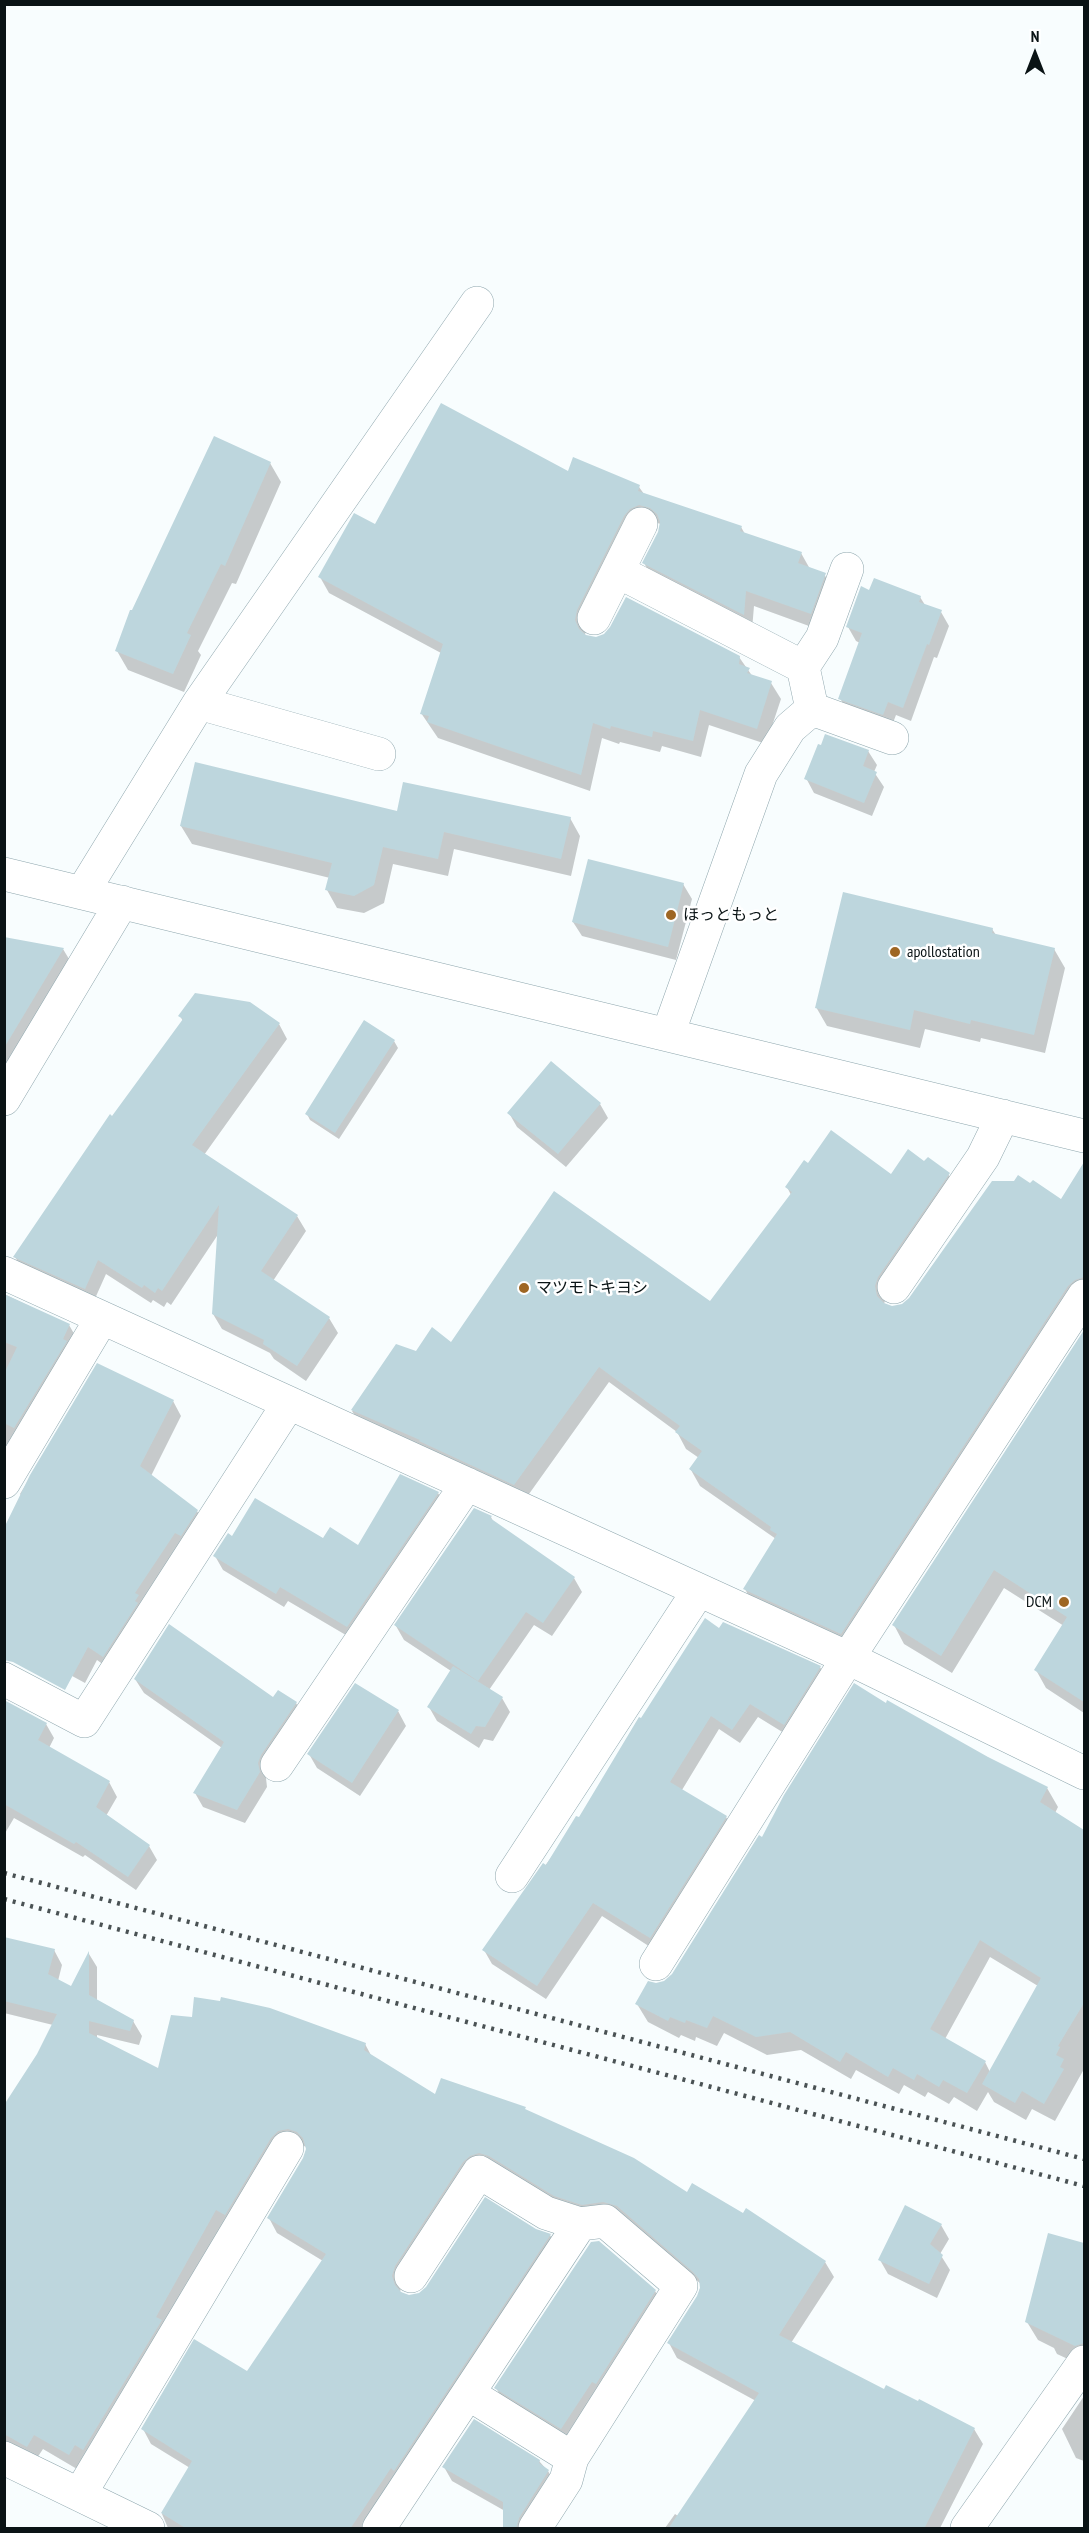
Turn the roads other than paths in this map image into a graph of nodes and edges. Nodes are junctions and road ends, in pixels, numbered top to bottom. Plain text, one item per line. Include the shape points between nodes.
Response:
1 (477, 303) dead end
2 (641, 524) dead end
3 (847, 569) dead end
4 (619, 572) junction
5 (594, 618) dead end
6 (803, 668) junction
7 (199, 703) junction
8 (812, 709) junction
9 (892, 738) dead end
10 (379, 754) dead end
11 (4, 874) edge
12 (82, 893) junction
13 (122, 902) junction
14 (668, 1034) junction
15 (4, 1099) edge
16 (1003, 1116) junction
17 (1084, 1136) edge
18 (4, 1273) edge
19 (894, 1287) dead end
20 (1084, 1296) edge
21 (102, 1318) junction
22 (289, 1403) junction
23 (4, 1482) edge
24 (467, 1484) junction
25 (699, 1590) junction
26 (848, 1658) junction
27 (4, 1679) edge
28 (277, 1765) dead end
29 (1084, 1773) edge
30 (512, 1876) dead end
31 (656, 1964) dead end
32 (288, 2148) dead end
33 (580, 2224) junction
34 (411, 2276) dead end
35 (1084, 2362) edge
36 (469, 2394) junction
37 (4, 2458) edge
38 (572, 2458) junction
39 (80, 2494) junction
40 (148, 2529) edge
41 (379, 2529) edge
42 (535, 2529) edge
43 (967, 2529) edge

1 - 7 street
2 - 4 street
3 - 6 street via 822,638
4 - 5 street
4 - 6 street
6 - 8 street
7 - 10 street
7 - 12 street
8 - 9 street
8 - 14 street via 790,728 760,774
11 - 12 street
12 - 13 street
13 - 14 street
13 - 15 street
14 - 16 street
16 - 17 street
16 - 19 street via 983,1157
18 - 21 street
20 - 26 street
21 - 22 street
21 - 23 street
22 - 24 street
22 - 27 street via 84,1721
24 - 25 street
24 - 28 street
25 - 26 street
25 - 30 street
26 - 29 street
26 - 31 street
32 - 39 street
33 - 34 street via 546,2213 479,2172
33 - 36 street
33 - 38 street via 605,2222 681,2286
35 - 43 street
36 - 38 street
36 - 41 street
37 - 39 street
38 - 42 street via 566,2480
39 - 40 street

